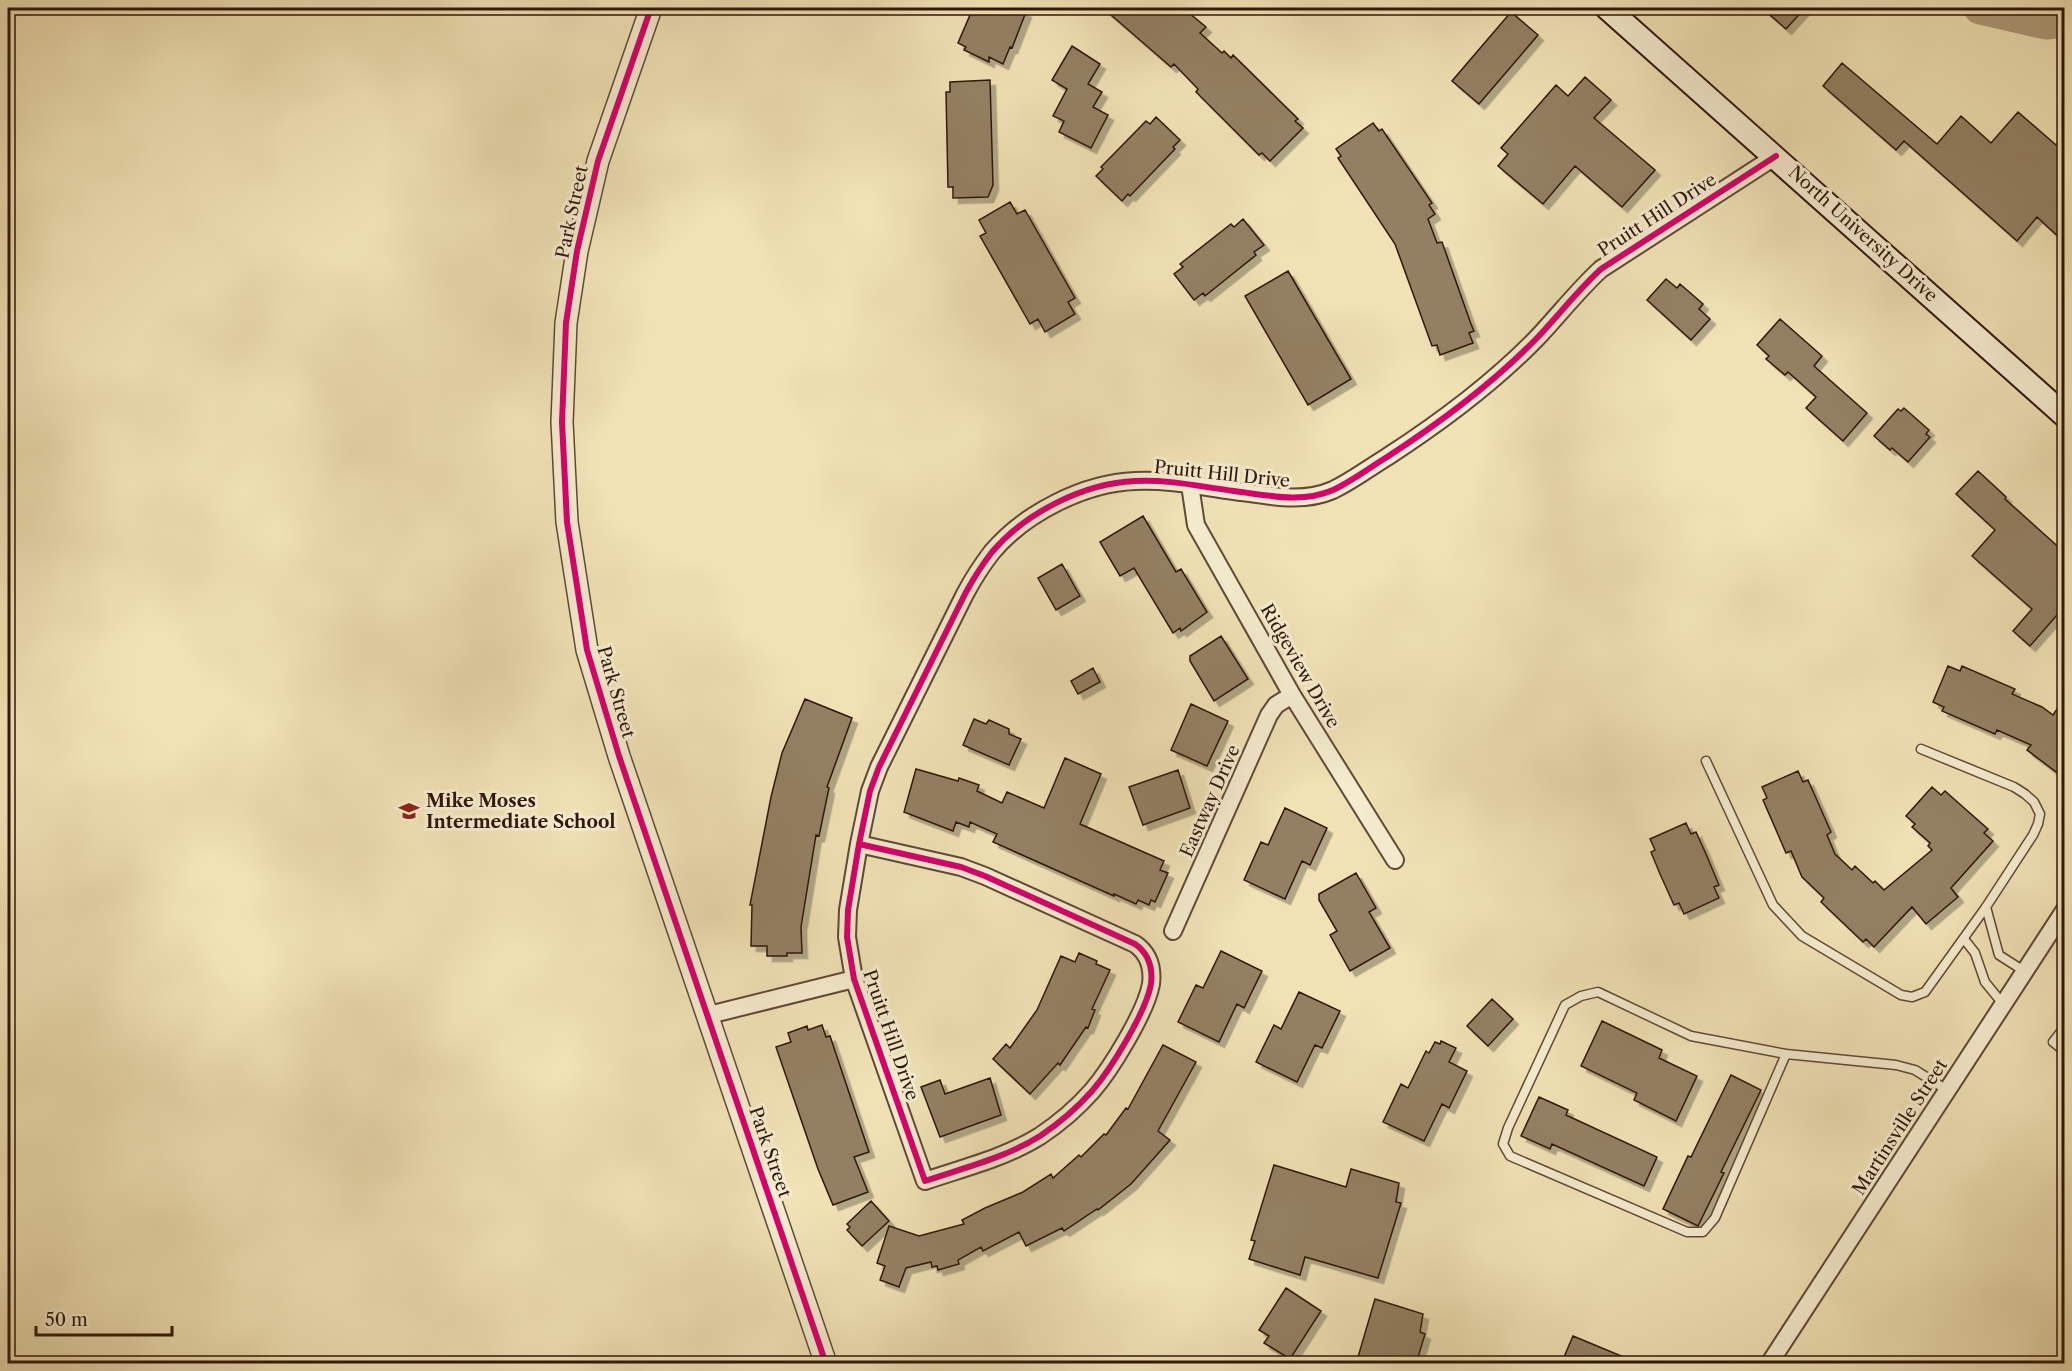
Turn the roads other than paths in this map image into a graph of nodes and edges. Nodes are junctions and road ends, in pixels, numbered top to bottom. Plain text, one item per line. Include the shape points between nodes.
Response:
1 (651, 8) edge
2 (1607, 8) edge
3 (1776, 156) junction
4 (2064, 415) edge
5 (1190, 485) junction
6 (1292, 695) junction
7 (1921, 749) dead end
8 (1706, 761) dead end
9 (859, 844) junction
10 (1395, 860) dead end
11 (1986, 907) junction
12 (2064, 911) edge
13 (1173, 931) dead end
14 (1964, 939) junction
15 (2024, 971) junction
16 (854, 979) junction
17 (2003, 1004) junction
18 (709, 1015) junction
19 (2064, 1028) edge
20 (2064, 1051) edge
21 (1786, 1054) junction
22 (1947, 1090) junction
23 (826, 1364) edge
24 (1769, 1364) edge

1 - 18 street, Park Street via 598,161 577,251 566,323 562,422 567,522 587,650 619,756
2 - 3 main road, North University Drive
3 - 4 main road, North University Drive
3 - 5 street, Pruitt Hill Drive via 1601,270 1579,288 1538,337 1472,398 1437,425 1332,490 1287,498
5 - 6 street, Ridgeview Drive via 1196,525
5 - 9 street, Pruitt Hill Drive via 1136,481 1104,485 1030,519 993,551 965,594 890,742 870,791
6 - 10 street, Ridgeview Drive
6 - 13 street, Eastway Drive via 1269,715
7 - 11 lane via 2014,787 2034,802 2040,814 2033,835
8 - 14 lane via 1773,905 1802,936 1901,995 1912,997 1925,992
9 - 16 street, Pruitt Hill Drive via 848,910 847,937
9 - 16 street, Pruitt Hill Drive via 961,867 1135,944 1144,950 1151,985 1128,1037 1101,1080 1052,1128 1007,1153 925,1181
11 - 14 lane
11 - 15 lane via 1999,955
12 - 15 street, Martinsville Street
14 - 17 lane via 1975,953 1985,982
15 - 17 street, Martinsville Street
16 - 18 street, Pruitt Hill Drive
17 - 22 street, Martinsville Street
18 - 23 street, Park Street
19 - 20 lane via 2053,1042
21 - 21 lane via 1715,1218 1703,1232 1687,1232 1510,1156 1503,1144 1565,1005 1581,996 1598,992 1691,1036
21 - 22 lane via 1896,1065 1915,1070
22 - 24 street, Martinsville Street

